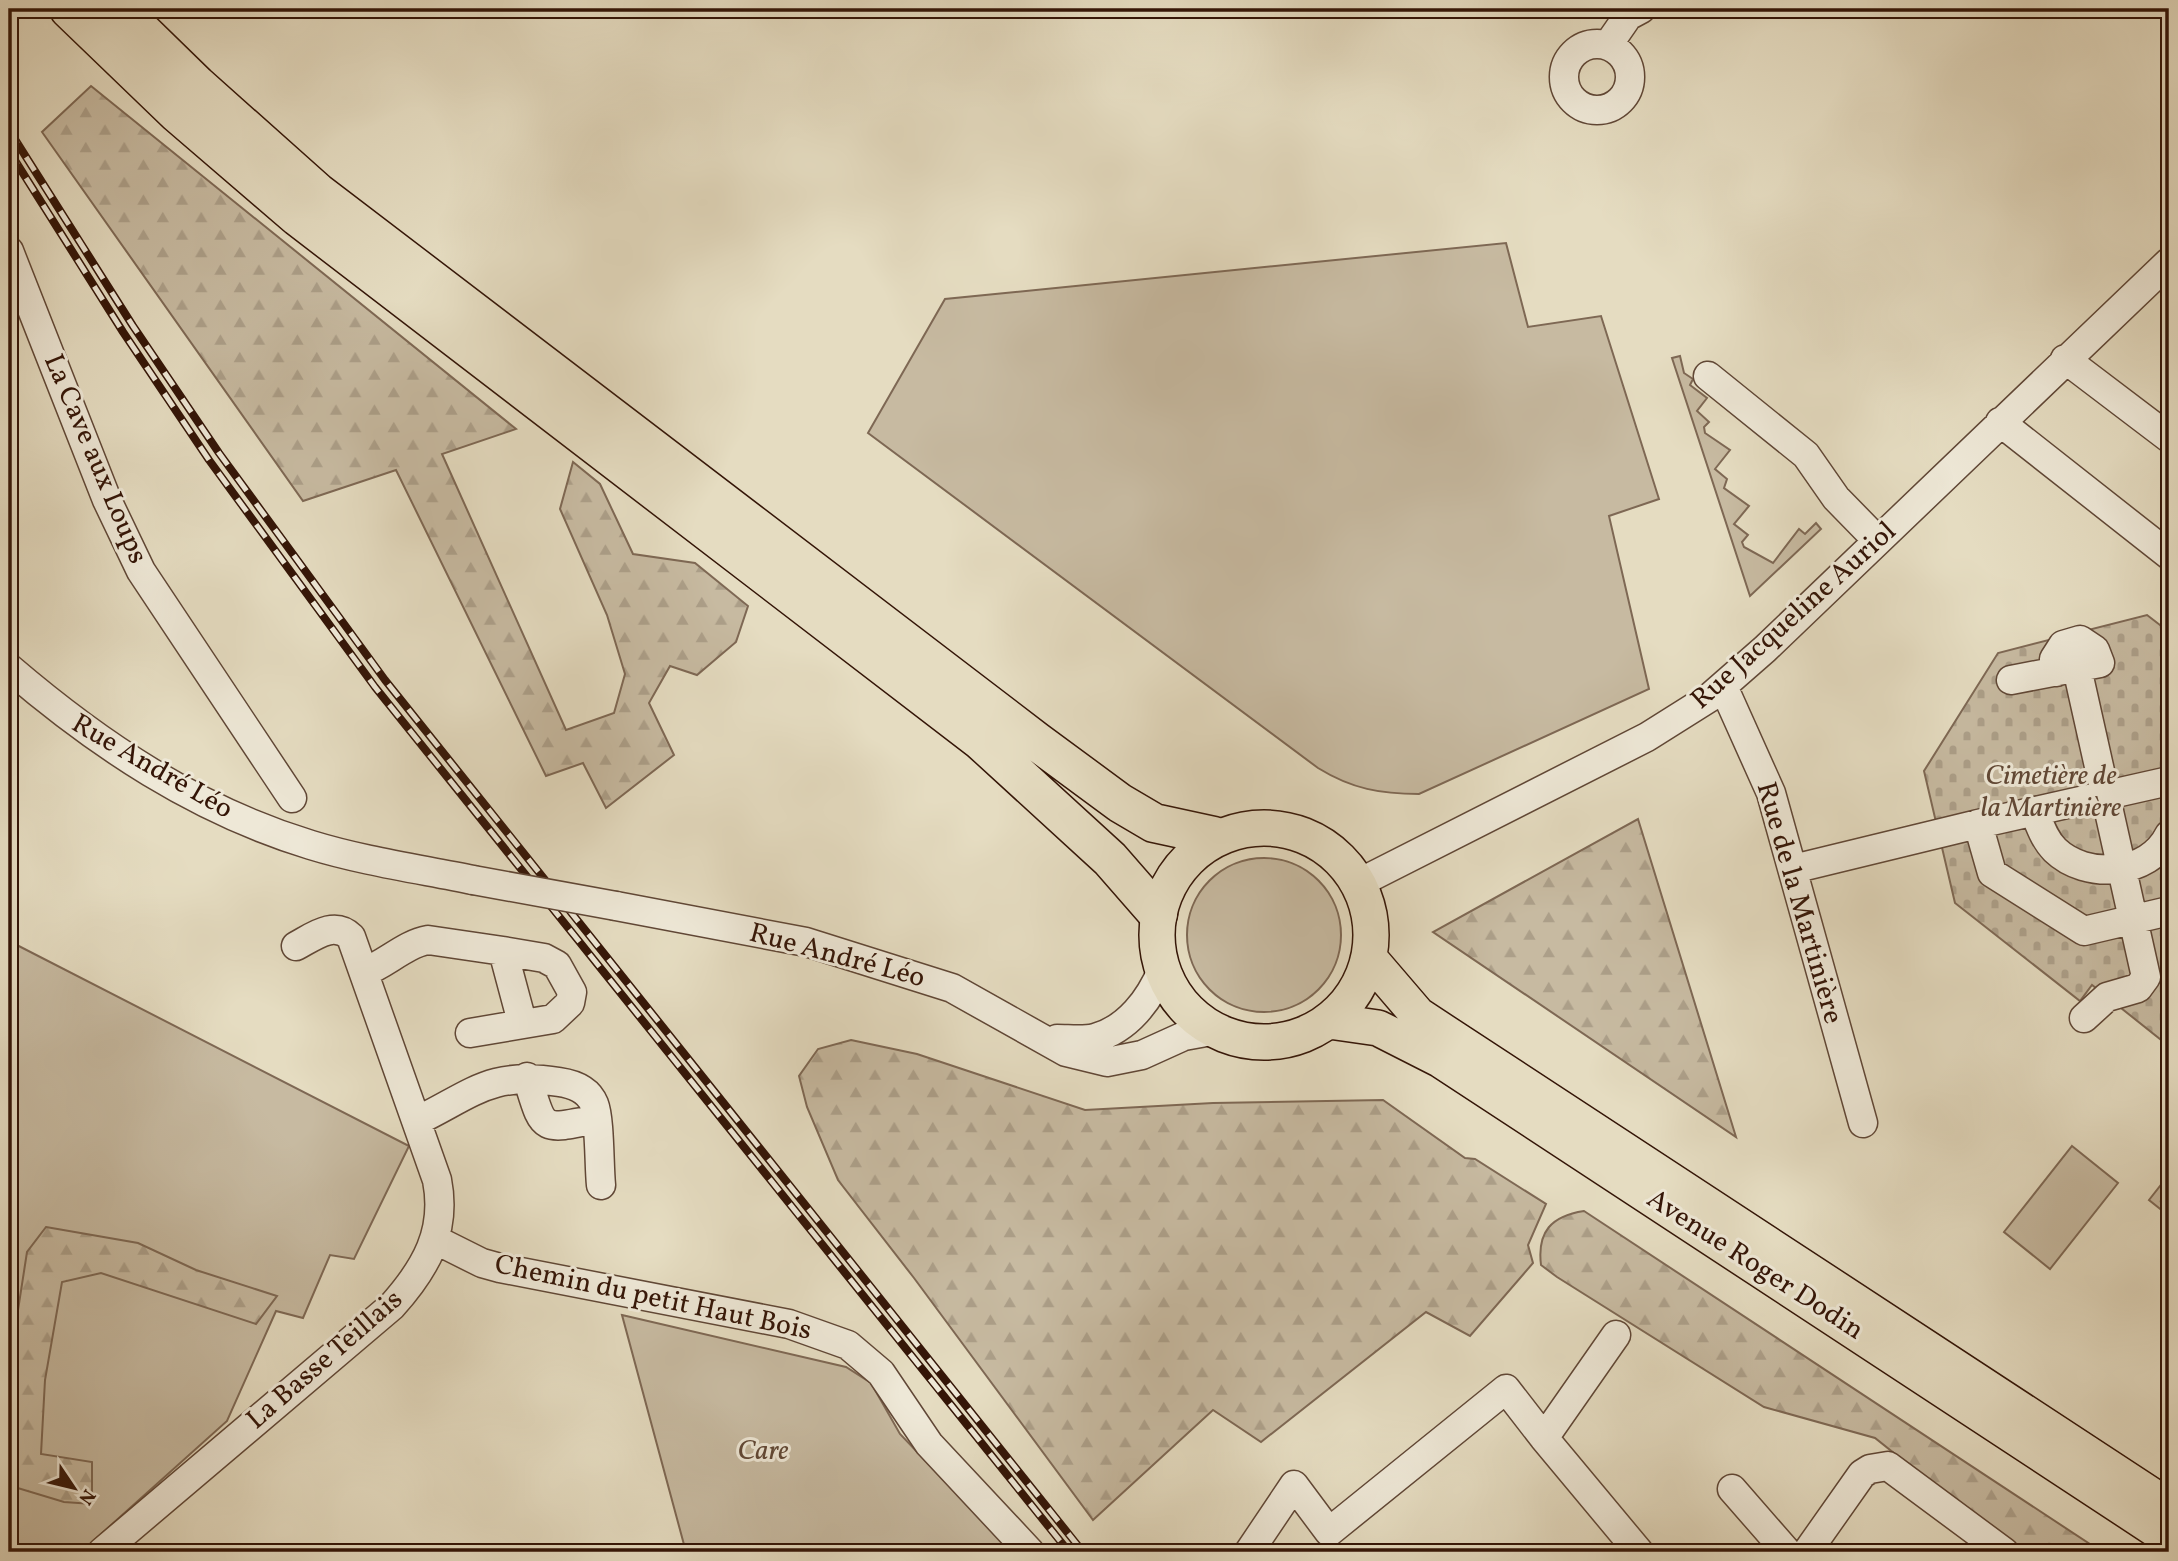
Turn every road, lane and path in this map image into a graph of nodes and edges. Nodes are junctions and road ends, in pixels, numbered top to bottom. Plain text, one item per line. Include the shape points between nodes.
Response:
1 (69, 9) edge
2 (120, 9) edge
3 (1641, 9) edge
4 (1608, 45) dead end
5 (9, 251) edge
6 (2169, 262) edge
7 (2065, 359) junction
8 (1708, 376) dead end
9 (2000, 422) junction
10 (2169, 438) edge
11 (1877, 540) junction
12 (2169, 555) edge
13 (9, 668) edge
14 (2011, 680) dead end
15 (1723, 686) junction
16 (2169, 781) edge
17 (2106, 795) junction
18 (292, 798) dead end
19 (2034, 811) junction
20 (1978, 824) junction
21 (2169, 835) edge
22 (1214, 836) junction
23 (2122, 868) junction
24 (1793, 869) junction
25 (1357, 884) junction
26 (2169, 911) edge
27 (1158, 915) junction
28 (2134, 920) junction
29 (296, 946) dead end
30 (503, 951) junction
31 (1370, 959) junction
32 (1163, 970) junction
33 (364, 972) junction
34 (2084, 1018) dead end
35 (1329, 1021) junction
36 (522, 1022) junction
37 (1217, 1030) junction
38 (470, 1033) dead end
39 (1046, 1039) junction
40 (527, 1077) junction
41 (596, 1119) junction
42 (417, 1121) junction
43 (1863, 1123) dead end
44 (601, 1185) dead end
45 (436, 1240) junction
46 (1616, 1335) dead end
47 (1544, 1438) junction
48 (1732, 1489) dead end
49 (2169, 1507) edge
50 (2169, 1538) edge
51 (1337, 1542) edge
52 (102, 1552) edge
53 (1030, 1552) edge
54 (1249, 1552) edge
55 (1639, 1552) edge
56 (1787, 1552) edge
57 (1807, 1552) edge
58 (2004, 1552) edge

1 - 27 highway via 177,113 298,217 989,748 1110,859
2 - 22 highway via 317,192 1036,741 1154,823
3 - 4 street via 1628,16
5 - 18 street, La Cave aux Loups via 107,500 141,571
6 - 7 street, Rue Jacqueline Auriol
7 - 9 street, Rue Jacqueline Auriol
7 - 10 street
8 - 11 street via 1806,455 1836,498
9 - 11 street, Rue Jacqueline Auriol
9 - 12 street
11 - 15 street, Rue Jacqueline Auriol
13 - 39 street, Rue André Léo, bridge via 71,721 129,760 202,802 276,834 473,880 819,947 952,988
14 - 17 street via 2067,670
15 - 24 street, Rue de la Martinière via 1771,793
15 - 25 street, Rue Jacqueline Auriol via 1647,737
16 - 17 street
17 - 19 street
17 - 23 street
19 - 20 street
19 - 23 street via 2056,851 2090,869
20 - 24 street
20 - 28 street via 1992,873 2084,931
21 - 23 street via 2154,855
22 - 25 main road via 1236,828 1273,826 1308,836 1335,856
22 - 27 main road via 1179,869
23 - 28 street
24 - 43 street, Rue de la Martinière
25 - 31 main road via 1372,927
26 - 28 street
27 - 32 main road
28 - 34 street via 2146,977 2138,988 2107,997
29 - 33 street, La Basse Teillais via 340,929 351,937
30 - 33 street via 428,940
30 - 36 street
30 - 36 street via 544,958 557,965 572,992 564,1011 552,1019
31 - 35 main road via 1348,1001
31 - 49 main road, Avenue Roger Dodin via 1418,1015
32 - 37 main road via 1192,1013
32 - 39 street, Rue André Léo via 1142,1009 1110,1031 1094,1038
33 - 42 street, La Basse Teillais
35 - 37 main road via 1274,1045 1238,1040
35 - 50 main road, Avenue Roger Dodin via 1378,1028 1441,1060
36 - 38 street
37 - 39 street, Rue André Léo via 1107,1062 1066,1052
40 - 41 street via 573,1084 586,1092
40 - 41 street via 547,1126
40 - 42 street via 480,1086
41 - 44 street
42 - 45 street, La Basse Teillais via 441,1197
45 - 52 street, La Basse Teillais via 422,1269 392,1306
45 - 53 street, Chemin du petit Haut Bois via 500,1268 789,1324 848,1345 881,1373 929,1444
46 - 47 street
47 - 51 street via 1506,1389
47 - 55 street
48 - 56 street
51 - 54 street via 1294,1485
57 - 58 street via 1862,1474 1888,1466

